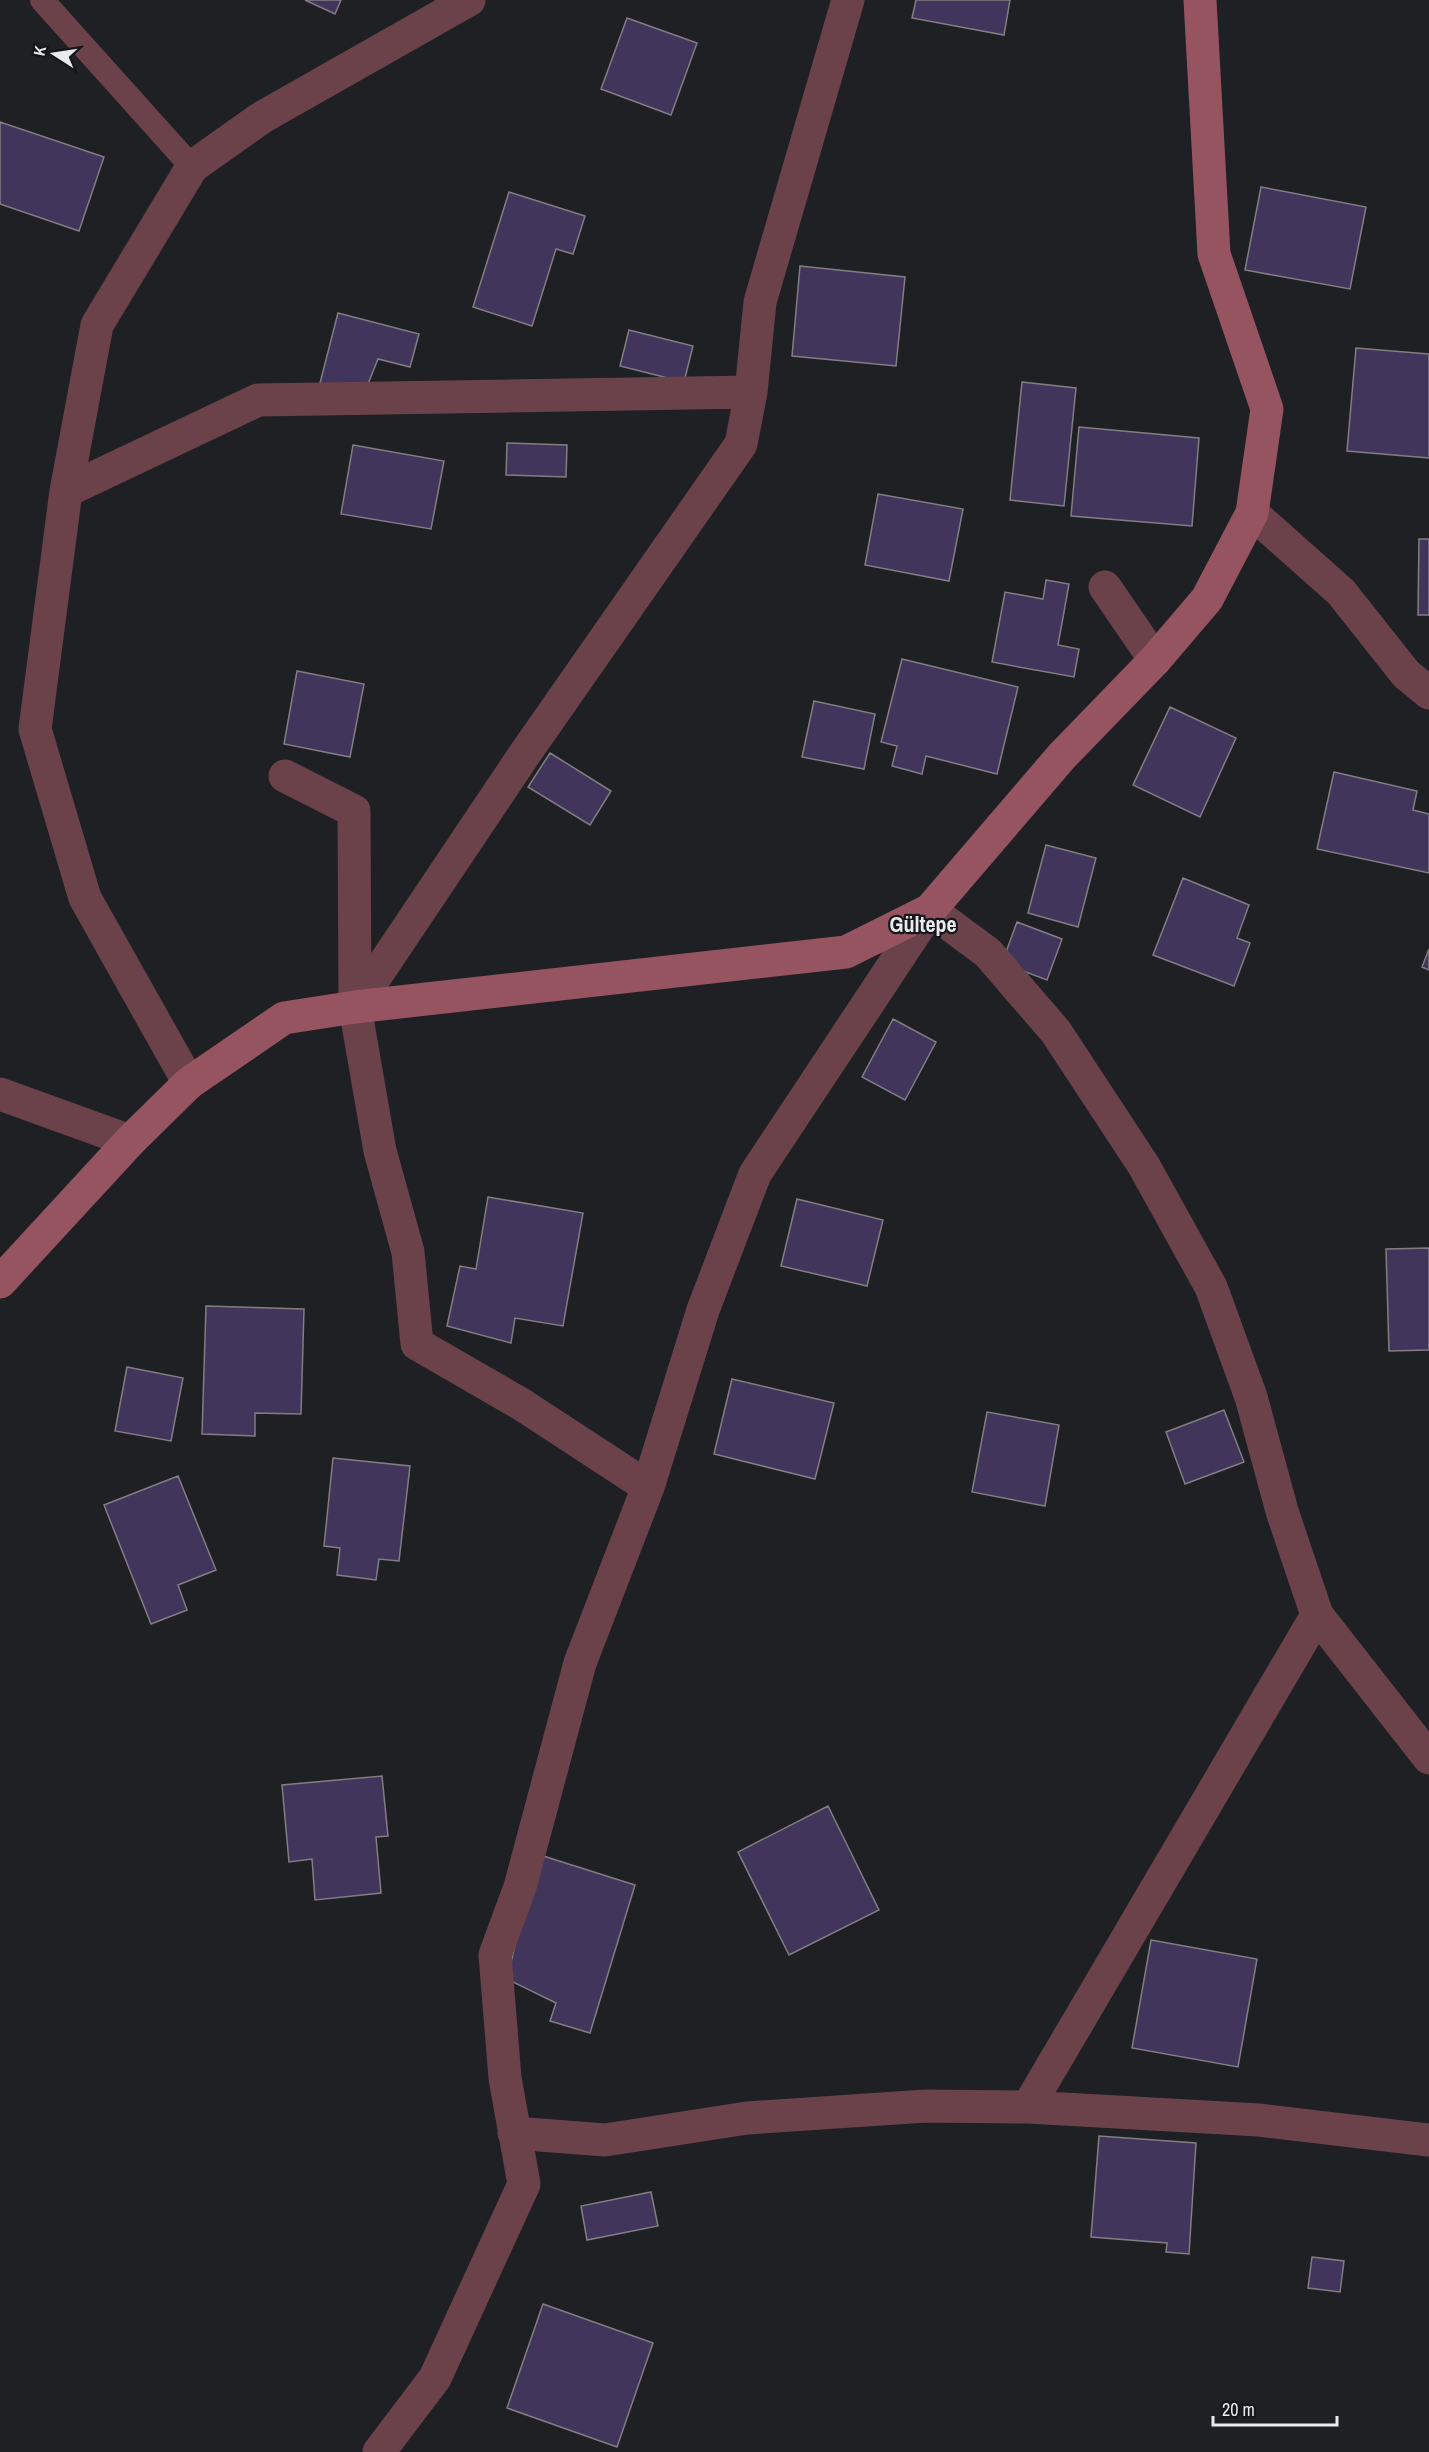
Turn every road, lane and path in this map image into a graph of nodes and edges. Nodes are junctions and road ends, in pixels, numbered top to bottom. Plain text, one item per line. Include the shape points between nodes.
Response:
1 (42, 0) edge
2 (469, 0) edge
3 (848, 0) edge
4 (1200, 0) edge
5 (192, 167) junction
6 (751, 392) junction
7 (66, 491) junction
8 (1252, 513) junction
9 (1105, 587) dead end
10 (1155, 660) junction
11 (1429, 693) edge
12 (285, 776) dead end
13 (930, 910) junction
14 (355, 1007) junction
15 (189, 1083) junction
16 (0, 1094) edge
17 (130, 1141) junction
18 (0, 1282) edge
19 (648, 1487) junction
20 (1317, 1615) junction
21 (1429, 1758) edge
22 (1028, 2107) junction
23 (514, 2133) junction
24 (1429, 2140) edge
25 (379, 2452) edge

1 - 5 lane
2 - 5 street via 261,118
3 - 6 street via 760,302
4 - 8 main road via 1214,254 1267,410
5 - 7 street via 97,325
6 - 7 street via 258,400
6 - 14 street via 741,444 524,755
7 - 15 street via 35,729 85,898
8 - 10 main road via 1207,599
8 - 11 street via 1341,592 1406,675
9 - 10 street
10 - 13 main road via 1062,756
12 - 14 street via 354,811
13 - 14 main road via 846,952
13 - 19 street via 755,1174 703,1310
13 - 20 street via 988,953 1056,1032 1144,1166 1211,1287 1251,1397 1282,1511
14 - 15 main road via 284,1018
14 - 19 street via 380,1151 408,1252 417,1344 521,1404
15 - 17 main road
16 - 17 street
17 - 18 main road
19 - 23 street via 579,1663 520,1887 495,1955 505,2078
20 - 21 street
20 - 22 street
22 - 23 street via 926,2106 747,2118 605,2140
22 - 24 street via 1259,2120
23 - 25 street via 524,2184 435,2378

